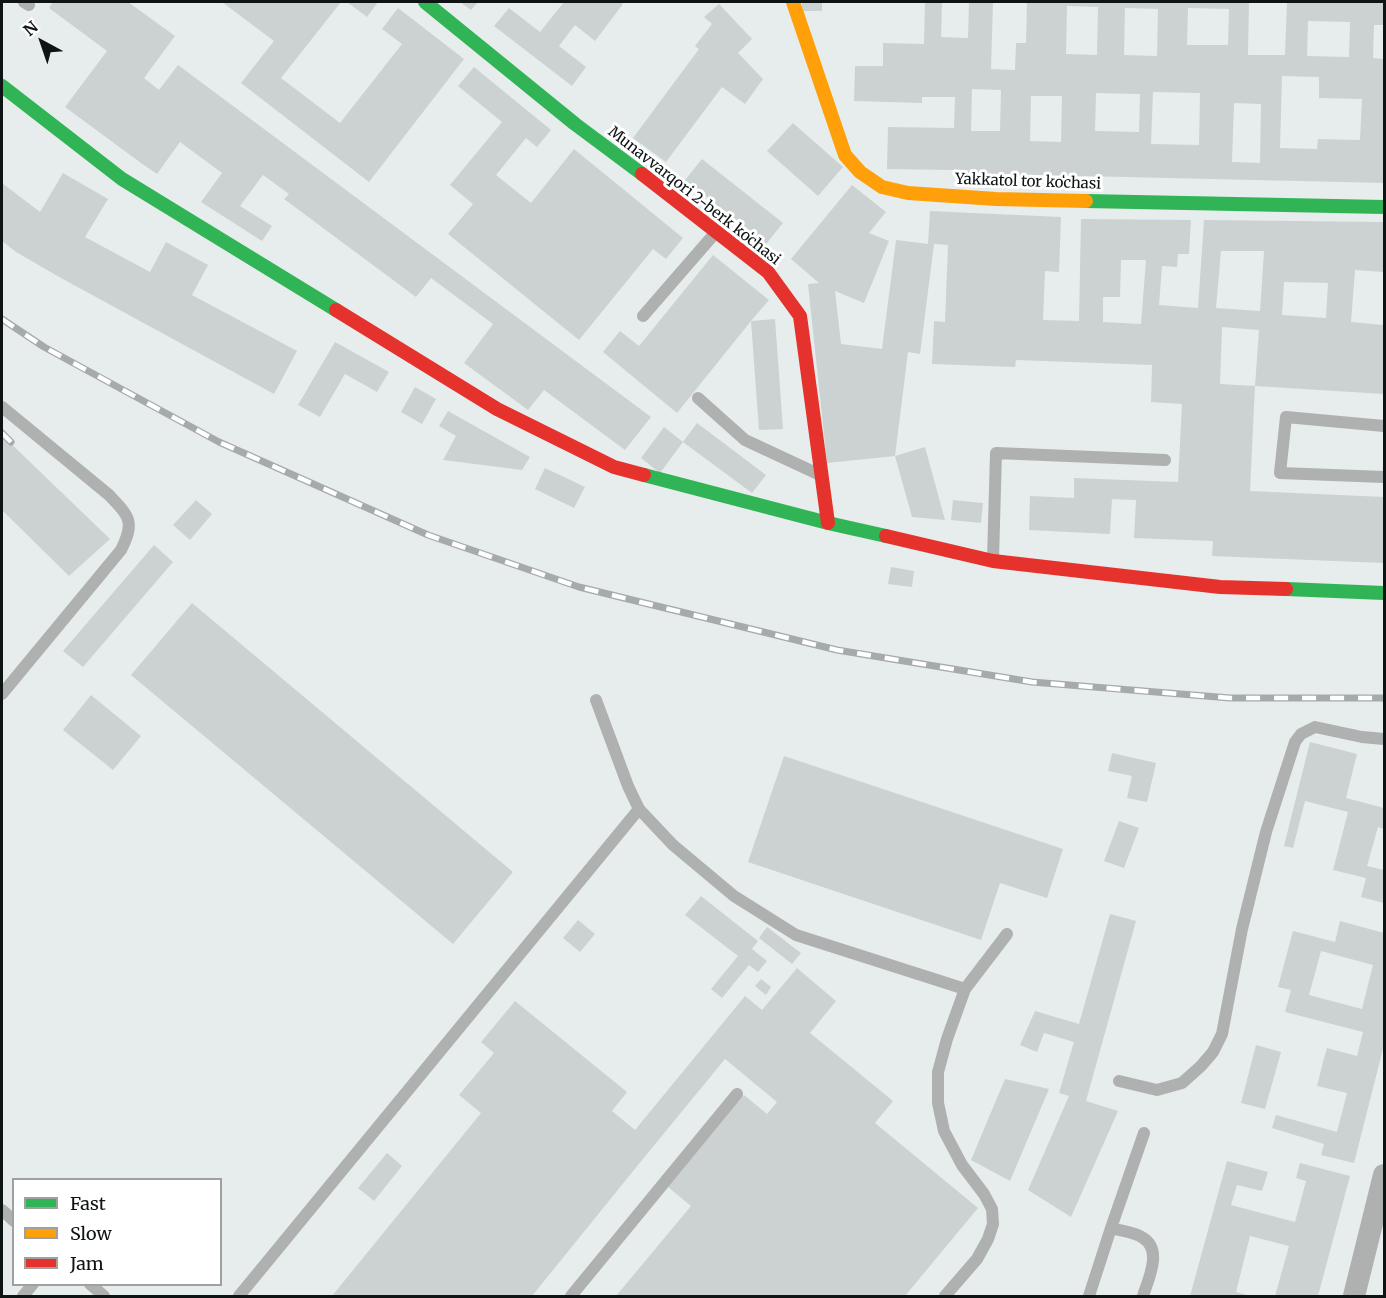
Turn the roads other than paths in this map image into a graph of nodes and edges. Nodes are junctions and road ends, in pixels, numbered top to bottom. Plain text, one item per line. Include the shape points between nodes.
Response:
1 (425, 2) edge
2 (793, 2) edge
3 (2, 86) edge
4 (1384, 207) edge
5 (716, 231) junction
6 (643, 316) dead end
7 (698, 398) dead end
8 (2, 407) edge
9 (1384, 426) edge
10 (1165, 460) dead end
11 (822, 476) junction
12 (1384, 477) edge
13 (828, 523) junction
14 (993, 561) junction
15 (1384, 593) edge
16 (2, 693) edge
17 (596, 700) dead end
18 (1384, 739) edge
19 (639, 809) junction
20 (1006, 934) dead end
21 (965, 989) junction
22 (1119, 1081) dead end
23 (737, 1094) dead end
24 (1144, 1133) dead end
25 (1384, 1175) edge
26 (1111, 1228) junction
27 (92, 1286) edge
28 (104, 1296) edge
29 (239, 1296) edge
30 (571, 1296) edge
31 (945, 1296) edge
32 (1089, 1296) edge
33 (1143, 1296) edge
34 (1354, 1296) edge

1 - 5 street, Munavvarqori 2-berk koʻchasi via 575,124
2 - 4 street, Yakkatol tor koʻchasi via 845,155 860,172 882,187 908,193 996,199
3 - 13 street via 122,179 497,409 614,467
5 - 6 lane
5 - 11 street, Munavvarqori 2-berk koʻchasi via 768,273 800,316
7 - 11 lane via 745,440
8 - 16 lane via 109,495 128,520 129,534 121,550
9 - 12 lane via 1286,417 1280,473
10 - 14 lane via 996,453
11 - 13 street, Munavvarqori 2-berk koʻchasi
13 - 14 street
14 - 15 street via 1220,587
17 - 19 lane
18 - 22 lane via 1315,727 1301,734 1266,832 1222,1034 1213,1052 1182,1083 1157,1090
19 - 21 lane via 673,845 734,896 796,935
19 - 29 lane
20 - 21 lane
21 - 31 lane via 938,1072 938,1103 944,1131 992,1209 993,1224 977,1259
23 - 30 lane
24 - 26 lane
25 - 34 street
26 - 32 lane
26 - 33 lane via 1142,1237 1151,1248 1154,1255
27 - 28 lane

